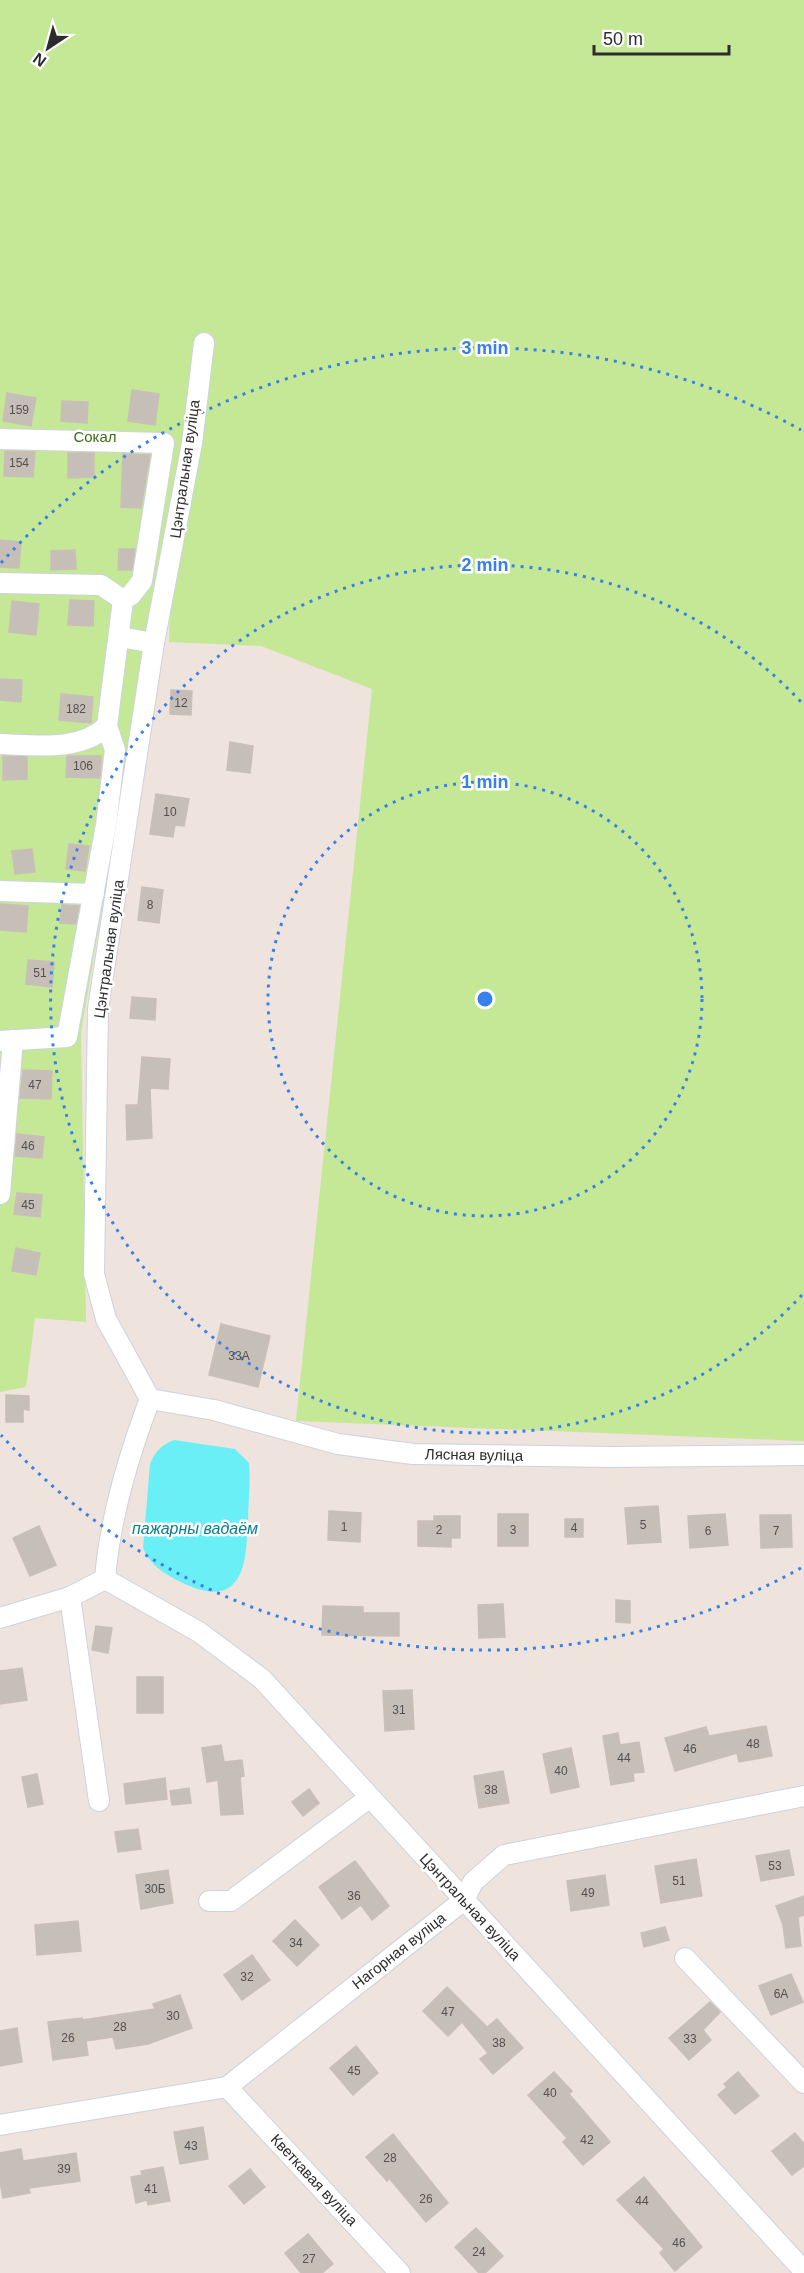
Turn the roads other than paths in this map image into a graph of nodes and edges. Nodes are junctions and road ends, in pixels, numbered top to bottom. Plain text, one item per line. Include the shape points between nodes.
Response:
1 (204, 343) dead end
2 (0, 439) edge
3 (0, 583) edge
4 (123, 600) junction
5 (120, 637) junction
6 (154, 643) junction
7 (107, 726) junction
8 (0, 744) edge
9 (0, 891) edge
10 (94, 894) junction
11 (6, 1041) edge
12 (0, 1194) edge
13 (150, 1399) junction
14 (804, 1455) edge
15 (105, 1579) junction
16 (70, 1597) junction
17 (0, 1618) edge
18 (804, 1796) edge
19 (369, 1798) junction
20 (99, 1801) dead end
21 (464, 1900) junction
22 (208, 1901) dead end
23 (685, 1958) dead end
24 (797, 2063) edge
25 (804, 2083) edge
26 (227, 2087) junction
27 (0, 2125) edge
28 (804, 2271) edge
29 (400, 2273) edge

1 - 6 street, Цэнтральная вуліца via 192,443
2 - 4 street via 164,443 142,581
3 - 4 street via 101,585
4 - 5 street
5 - 6 street
5 - 7 street
6 - 13 street, Цэнтральная вуліца via 98,1009 92,1252 106,1319
7 - 8 street via 86,741
7 - 10 street via 115,750
9 - 10 street
10 - 11 street via 67,1037
11 - 12 street
13 - 14 street, Лясная вуліца via 214,1410 338,1444 413,1454
13 - 15 street via 125,1471
15 - 16 street
15 - 19 street, Цэнтральная вуліца via 234,1655 289,1706
16 - 17 street
16 - 20 street
18 - 21 street, Нагорная вуліца via 504,1855 473,1882
19 - 21 street, Цэнтральная вуліца
19 - 22 street via 231,1901
21 - 26 street, Нагорная вуліца
21 - 28 street, Цэнтральная вуліца
23 - 24 street
24 - 25 street
26 - 27 street, Нагорная вуліца
26 - 29 street, Кветкавая вуліца

